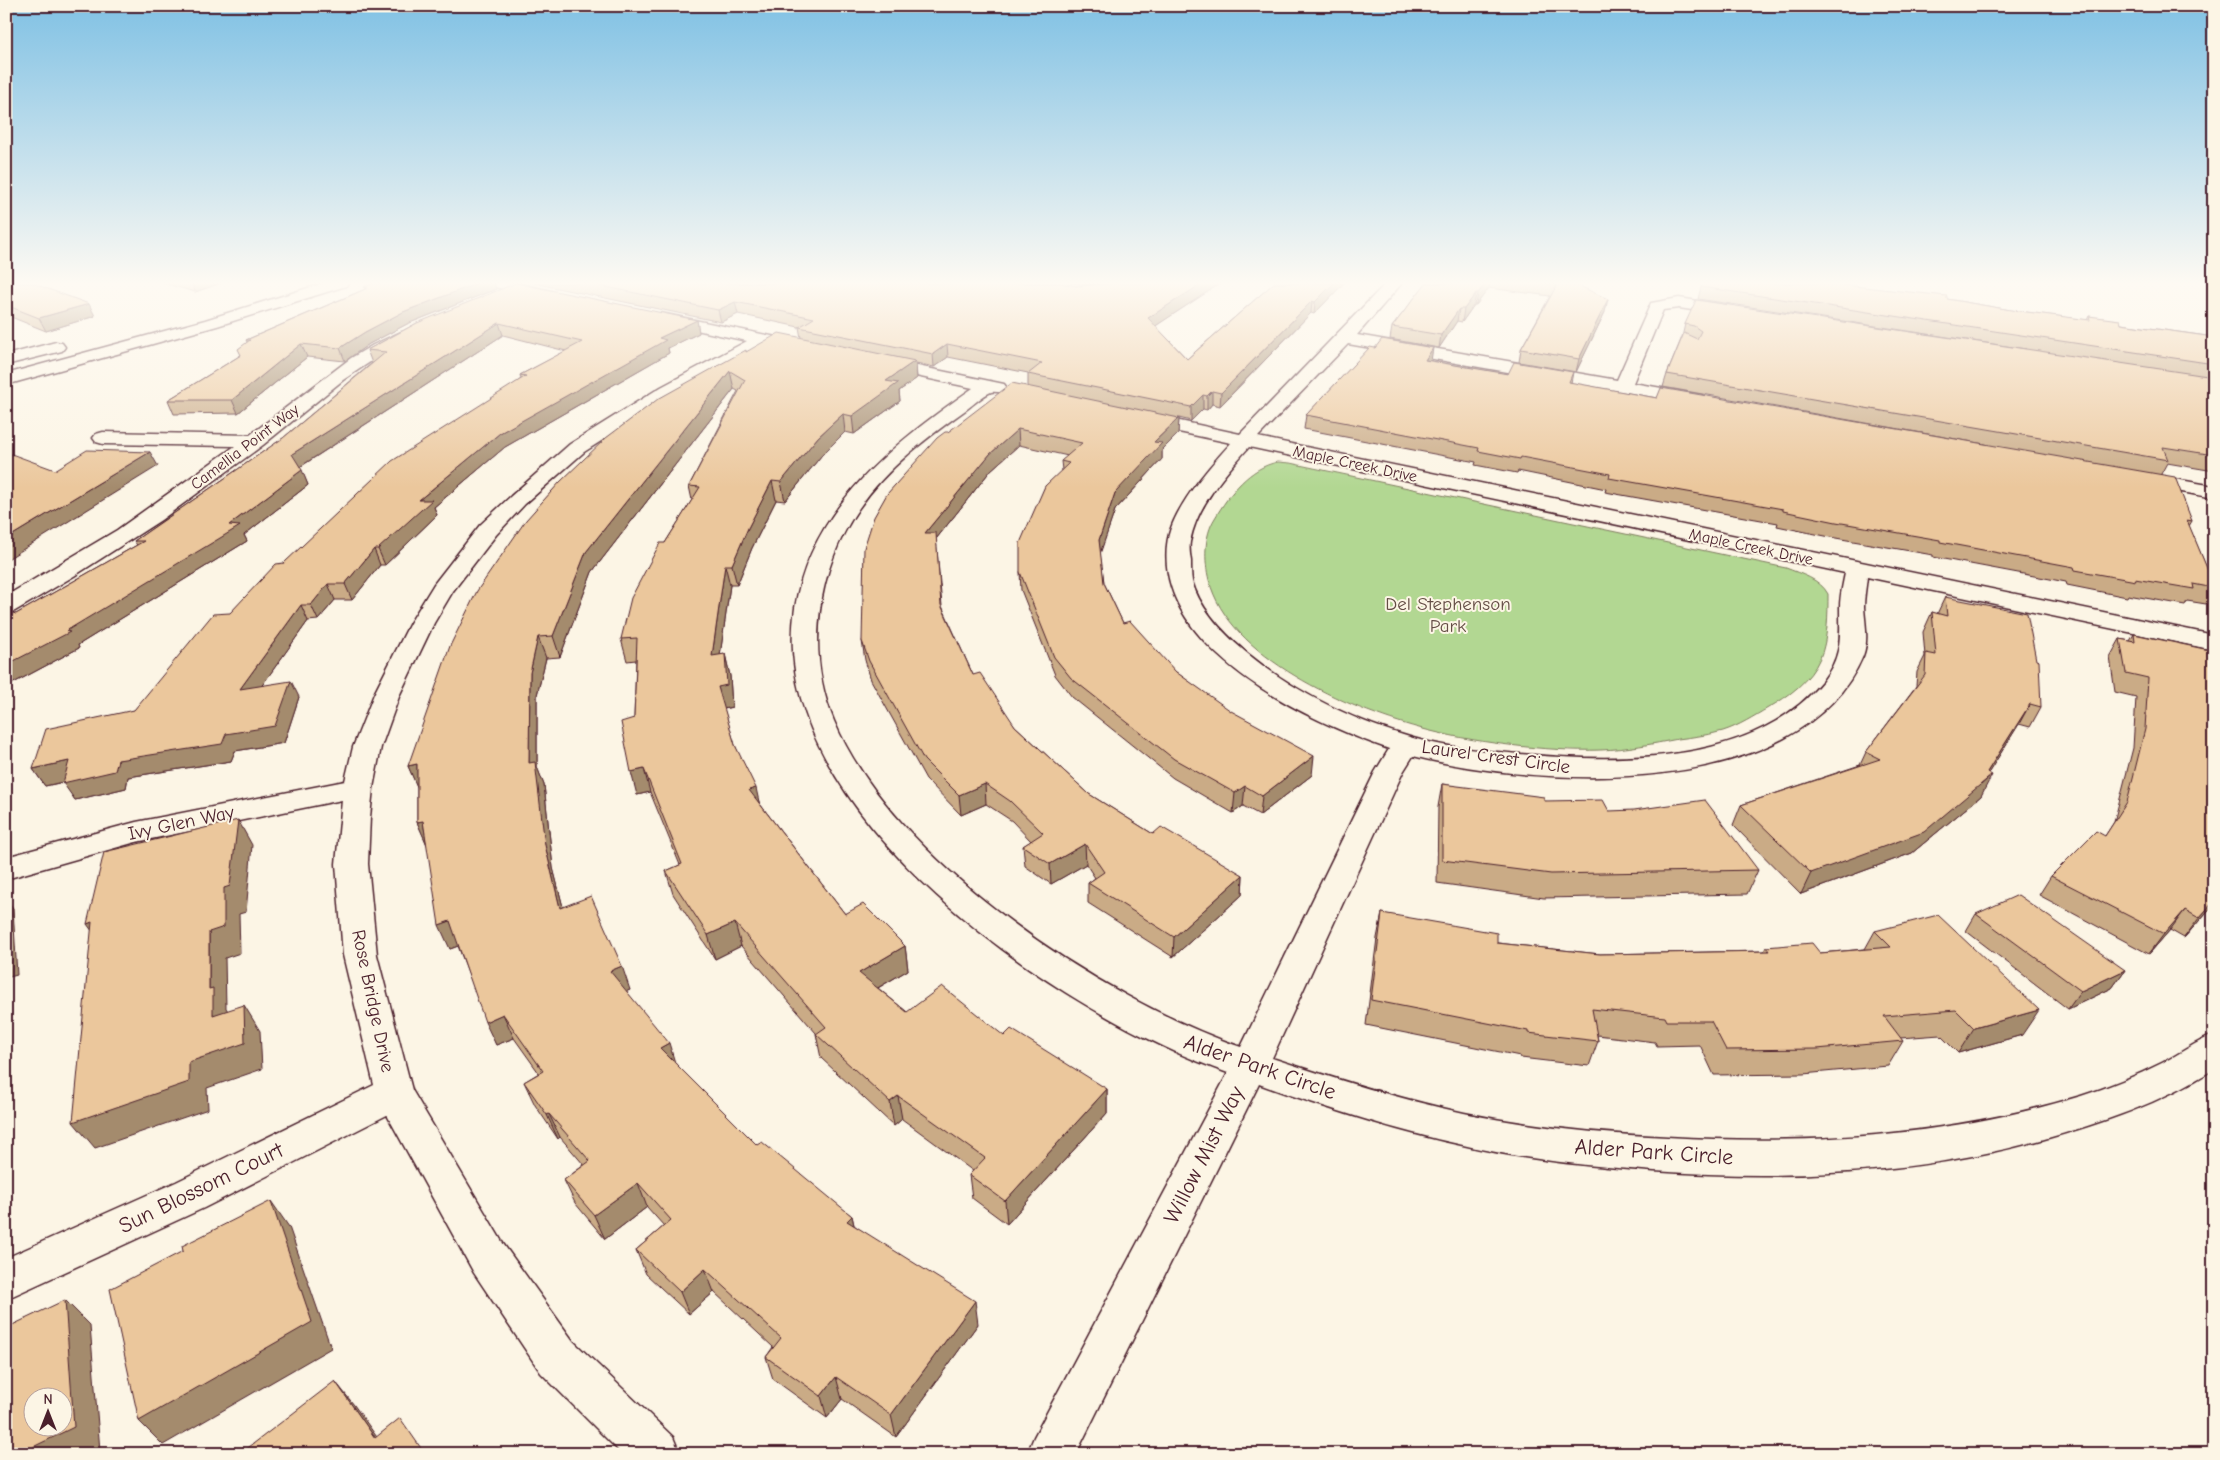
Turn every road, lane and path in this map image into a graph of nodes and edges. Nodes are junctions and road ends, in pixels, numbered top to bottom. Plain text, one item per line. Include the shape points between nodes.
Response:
1 (40, 351) edge
2 (113, 351) edge
3 (376, 351) edge
4 (740, 351) edge
5 (1332, 351) edge
6 (1421, 351) edge
7 (1638, 351) edge
8 (857, 358) edge
9 (6, 360) edge
10 (6, 380) edge
11 (1623, 386) junction
12 (1711, 402) edge
13 (1122, 414) edge
14 (103, 438) dead end
15 (256, 441) junction
16 (1245, 441) junction
17 (2119, 475) edge
18 (2214, 492) edge
19 (1857, 570) junction
20 (6, 606) edge
21 (2214, 644) edge
22 (1405, 745) junction
23 (358, 788) junction
24 (6, 868) edge
25 (2214, 1050) edge
26 (1250, 1066) junction
27 (394, 1093) junction
28 (6, 1279) edge
29 (656, 1454) edge
30 (1051, 1454) edge

1 - 9 street
2 - 10 street
3 - 15 street, Camellia Point Way via 356,362
4 - 23 street, Rose Bridge Drive via 666,391 578,448 488,530 442,589 405,655 386,694 367,747
5 - 16 street, Laurel Crest Circle
6 - 11 street
7 - 11 street
8 - 26 street, Alder Park Circle via 1003,389 932,425 900,451 860,492 843,516 828,544 807,610 811,678 820,718 869,804 955,894 1004,934 1078,985 1167,1034
11 - 12 street
13 - 16 street, Maple Creek Drive
14 - 15 street
15 - 20 street, Camellia Point Way via 128,532
16 - 19 street, Maple Creek Drive
16 - 22 street, Laurel Crest Circle via 1196,499 1184,521 1178,545 1178,570 1184,595 1222,647 1249,670 1322,711
17 - 18 street
19 - 21 street, Maple Creek Drive
19 - 22 street, Laurel Crest Circle via 1852,605 1855,629 1851,655 1838,677 1823,697 1797,719 1735,749 1695,759 1638,767 1580,768 1467,757
22 - 26 street, Willow Mist Way via 1389,772
23 - 24 street, Ivy Glen Way via 136,833
23 - 27 street, Rose Bridge Drive via 352,864 360,955
25 - 26 street, Alder Park Circle via 2192,1066 2112,1104 2020,1130 1916,1150 1796,1159 1697,1157 1574,1148 1462,1128 1332,1093
26 - 30 street, Willow Mist Way
27 - 28 street, Sun Blossom Court via 190,1195
27 - 29 street, Rose Bridge Drive via 489,1259 557,1357

